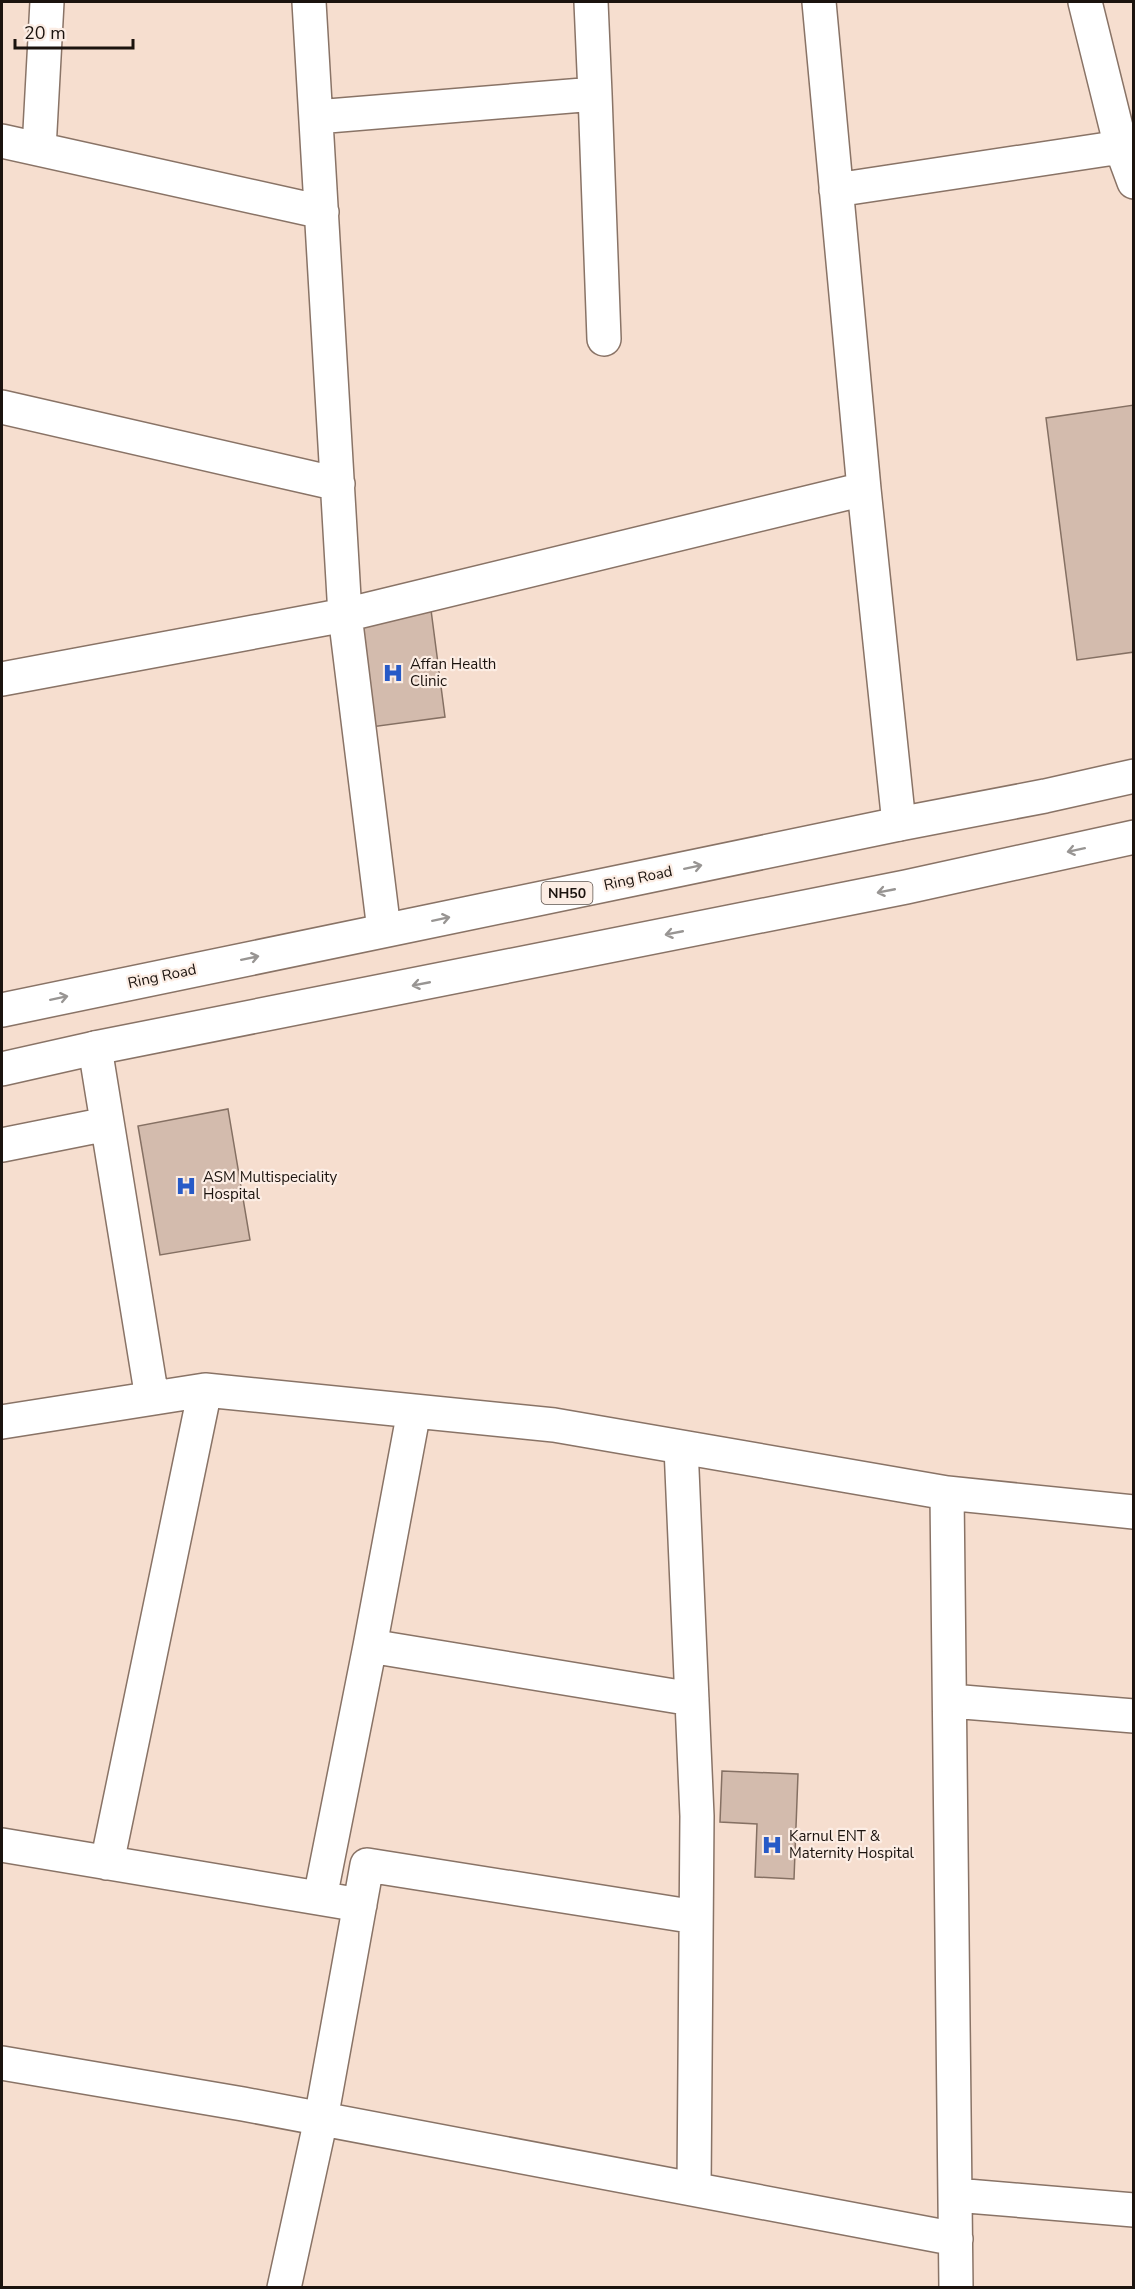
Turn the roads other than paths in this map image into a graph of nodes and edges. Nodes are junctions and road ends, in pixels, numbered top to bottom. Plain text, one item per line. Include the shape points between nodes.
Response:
1 (47, 2) edge
2 (309, 2) edge
3 (591, 2) edge
4 (819, 2) edge
5 (1085, 2) edge
6 (596, 94) junction
7 (316, 117) junction
8 (2, 141) edge
9 (1122, 147) junction
10 (39, 149) junction
11 (1134, 182) edge
12 (836, 190) junction
13 (322, 212) junction
14 (604, 339) dead end
15 (2, 407) edge
16 (338, 484) junction
17 (864, 489) junction
18 (345, 615) junction
19 (2, 679) edge
20 (1134, 776) edge
21 (899, 824) junction
22 (1134, 837) edge
23 (384, 930) junction
24 (2, 1010) edge
25 (95, 1048) junction
26 (2, 1069) edge
27 (107, 1124) junction
28 (2, 1145) edge
29 (205, 1390) junction
30 (152, 1398) junction
31 (414, 1411) junction
32 (2, 1422) edge
33 (681, 1447) junction
34 (947, 1493) junction
35 (1134, 1512) edge
36 (370, 1646) junction
37 (692, 1699) junction
38 (951, 1701) junction
39 (1134, 1716) edge
40 (2, 1845) edge
41 (107, 1863) junction
42 (320, 1898) junction
43 (360, 1905) junction
44 (696, 1917) junction
45 (2, 2063) edge
46 (321, 2119) junction
47 (694, 2189) junction
48 (956, 2196) junction
49 (1134, 2210) edge
50 (956, 2239) junction
51 (284, 2288) edge
52 (956, 2288) edge

1 - 10 main road
2 - 7 main road
3 - 6 main road
4 - 12 main road
5 - 9 main road
6 - 7 main road
6 - 14 main road
7 - 13 main road
8 - 10 main road
9 - 11 main road
9 - 12 main road
10 - 13 main road
12 - 17 main road
13 - 16 main road
15 - 16 main road
16 - 18 main road
17 - 18 main road
17 - 21 main road
18 - 19 main road
18 - 23 main road
20 - 21 main road, Ring Road / NH50
23 -> 21 main road, Ring Road / NH50
22 -> 25 main road via 906,887
24 -> 23 main road, Ring Road / NH50
25 - 26 main road
25 - 27 main road
27 - 28 main road
27 - 30 main road
29 - 30 main road
29 - 31 main road
29 - 41 main road
30 - 32 main road
31 - 33 main road via 554,1425
31 - 36 main road
33 - 34 main road
33 - 37 main road
34 - 35 main road
34 - 38 main road
36 - 37 main road
36 - 42 main road
37 - 44 main road
38 - 39 main road
38 - 48 main road
40 - 41 main road
41 - 42 main road
42 - 43 main road
43 - 44 main road via 367,1865
43 - 46 main road
44 - 47 main road
45 - 46 main road
46 - 47 main road
46 - 51 main road
47 - 50 main road
48 - 49 main road
48 - 50 main road
50 - 52 main road

